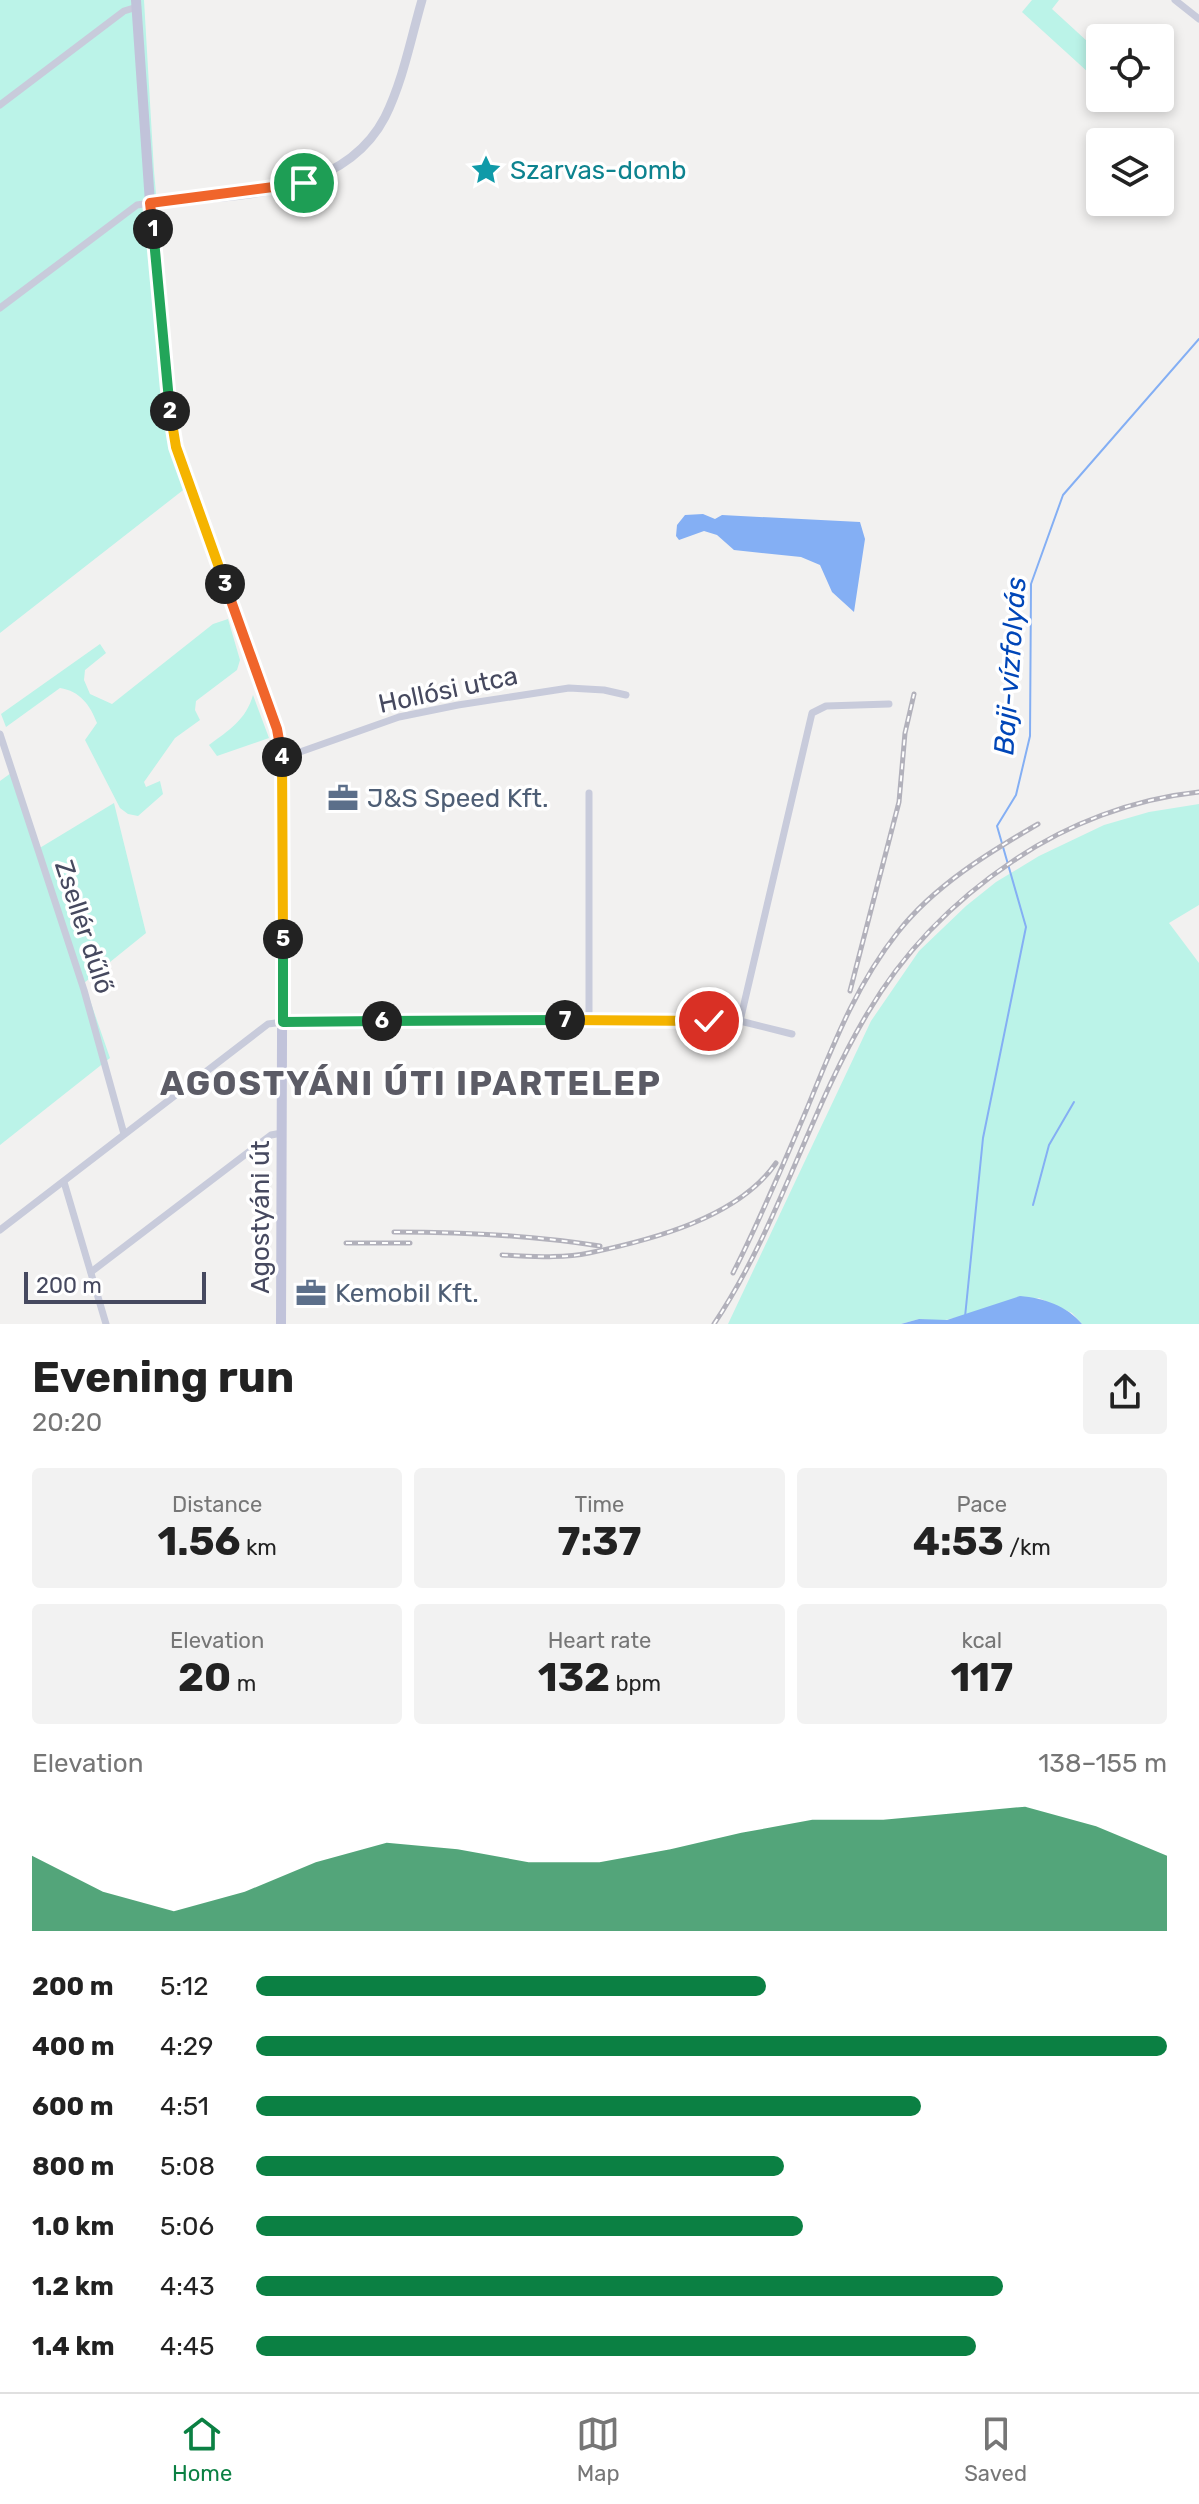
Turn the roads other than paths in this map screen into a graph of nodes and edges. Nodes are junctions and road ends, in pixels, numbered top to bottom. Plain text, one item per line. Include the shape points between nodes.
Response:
1 (422, 0) edge
2 (1175, 0) edge
3 (136, 4) edge
4 (1199, 19) edge
5 (0, 105) edge
6 (150, 203) junction
7 (0, 308) edge
8 (626, 695) dead end
9 (889, 704) dead end
10 (0, 734) edge
11 (283, 758) junction
12 (589, 793) dead end
13 (589, 1020) junction
14 (740, 1021) junction
15 (283, 1022) junction
16 (792, 1034) dead end
17 (282, 1133) junction
18 (124, 1134) junction
19 (64, 1182) junction
20 (0, 1230) edge
21 (91, 1272) junction
22 (106, 1324) edge
23 (281, 1324) edge

1 - 6 street via 385,116 365,146 345,163 304,183
2 - 4 street
3 - 5 street
3 - 6 main road, Agostyáni út
6 - 7 street via 137,205
6 - 11 main road, Agostyáni út via 174,438
8 - 11 street, Hollósi utca via 569,688 458,705 399,717
9 - 14 street via 826,706 812,713
10 - 18 street, Zsellér dűlő via 84,990
11 - 15 main road, Agostyáni út
12 - 13 street
13 - 14 street
13 - 15 street
14 - 16 street
15 - 17 main road, Agostyáni út
15 - 18 street via 268,1024
17 - 21 street via 271,1135
17 - 23 main road, Agostyáni út
18 - 19 street
19 - 20 street
19 - 21 street
21 - 22 street

